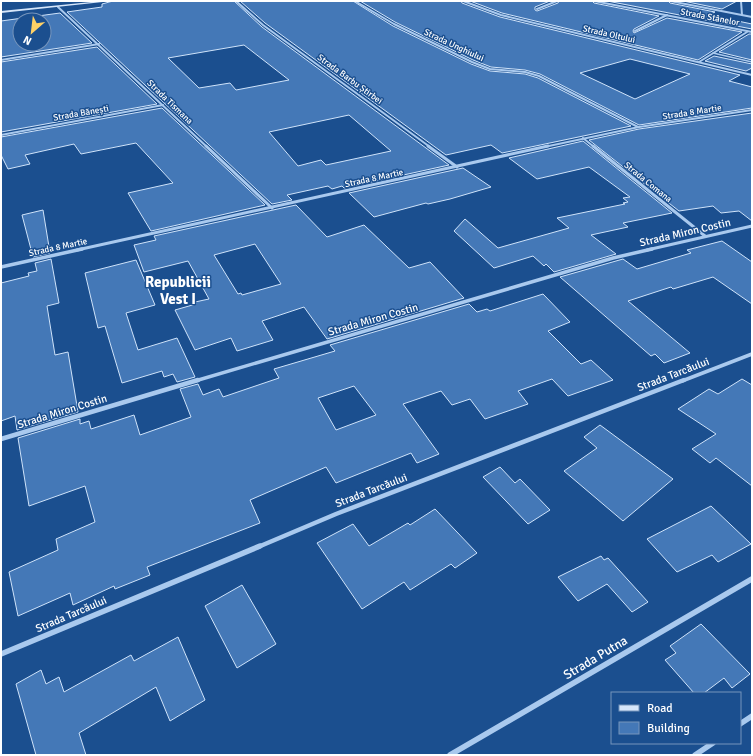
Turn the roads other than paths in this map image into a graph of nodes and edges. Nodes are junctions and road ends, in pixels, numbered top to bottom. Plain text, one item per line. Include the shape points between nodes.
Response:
1 (110, 1) edge
2 (236, 1) edge
3 (355, 1) edge
4 (463, 1) edge
5 (557, 1) edge
6 (594, 1) edge
7 (606, 1) edge
8 (670, 1) edge
9 (741, 1) edge
10 (602, 2) junction
11 (58, 7) junction
12 (537, 9) dead end
13 (1, 12) edge
14 (667, 15) junction
15 (742, 15) junction
16 (752, 17) edge
17 (635, 31) dead end
18 (748, 31) junction
19 (752, 32) edge
20 (99, 44) junction
21 (713, 53) junction
22 (1, 60) edge
23 (699, 62) junction
24 (752, 62) edge
25 (752, 75) edge
26 (163, 105) junction
27 (752, 110) edge
28 (639, 127) junction
29 (1, 135) edge
30 (583, 138) junction
31 (457, 167) junction
32 (272, 208) junction
33 (752, 226) edge
34 (705, 236) junction
35 (1, 267) edge
36 (752, 354) edge
37 (1, 439) edge
38 (752, 579) edge
39 (1, 654) edge
40 (752, 716) edge
41 (741, 723) edge
42 (712, 744) edge
43 (450, 755) edge
44 (695, 755) edge

1 - 11 street
2 - 31 street, Strada Barbu Știrbei via 263,25
3 - 28 street, Strada Unghiului via 394,24 472,62 490,69 539,76
4 - 23 street, Strada Oltului via 501,15
5 - 12 street
6 - 10 street, Strada Stânelor
7 - 10 lane
8 - 15 street
9 - 15 street
10 - 14 street, Strada Stânelor
11 - 13 street
11 - 20 street, Strada Tismana
14 - 17 street
14 - 18 street, Strada Stânelor
15 - 16 street
18 - 19 street, Strada Stânelor
18 - 21 street
20 - 22 street
20 - 26 street, Strada Tismana
21 - 23 street
21 - 24 lane
23 - 25 street, Strada Oltului
26 - 29 street, Strada Bănești
26 - 32 street, Strada Tismana
27 - 28 street, Strada 8 Martie
28 - 30 street, Strada 8 Martie
30 - 31 street, Strada 8 Martie
30 - 34 street, Strada Comana
31 - 32 street, Strada 8 Martie
32 - 35 street, Strada 8 Martie
33 - 34 street, Strada Miron Costin
34 - 37 street, Strada Miron Costin via 613,258
36 - 39 street, Strada Tarcăului via 336,514
38 - 43 street, Strada Putna
40 - 41 street
42 - 44 street

